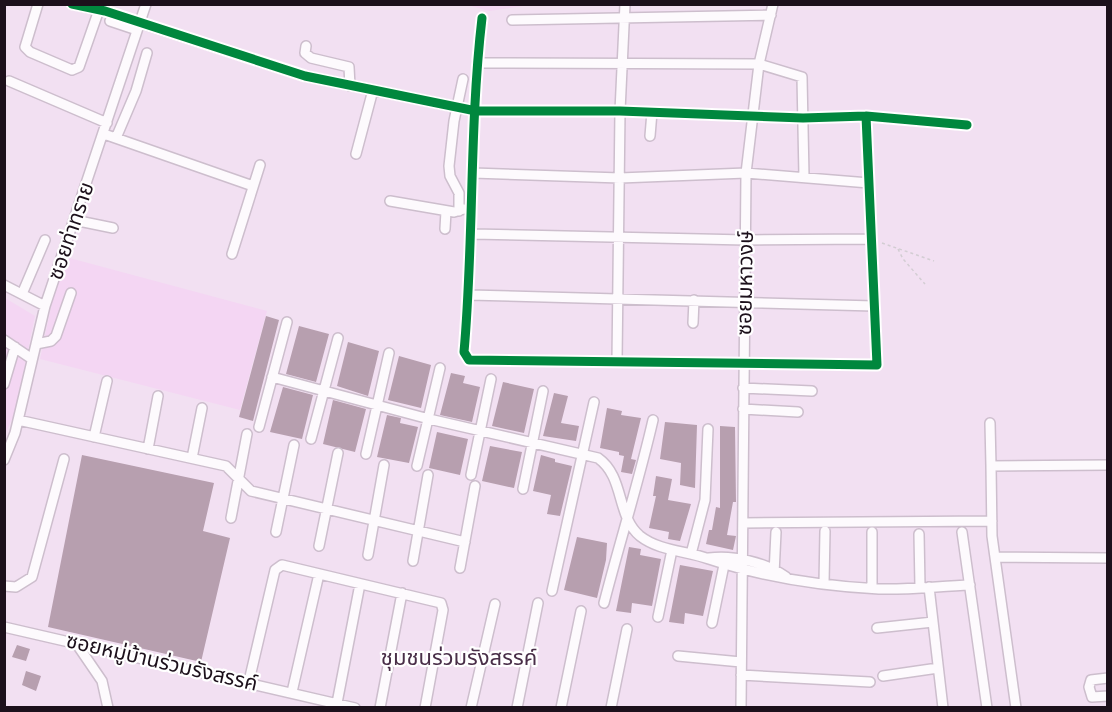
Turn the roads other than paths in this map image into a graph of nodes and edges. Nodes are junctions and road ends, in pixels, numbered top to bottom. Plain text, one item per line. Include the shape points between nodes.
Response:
1 (38, 4) edge
2 (72, 4) edge
3 (146, 4) edge
4 (626, 4) edge
5 (773, 4) edge
6 (104, 14) edge
7 (771, 15) junction
8 (482, 18) dead end
9 (626, 19) junction
10 (512, 20) dead end
11 (138, 26) junction
12 (306, 46) dead end
13 (147, 53) dead end
14 (478, 63) junction
15 (624, 63) junction
16 (759, 64) junction
17 (463, 79) dead end
18 (9, 81) dead end
19 (350, 86) junction
20 (373, 90) junction
21 (457, 108) junction
22 (475, 111) junction
23 (620, 111) junction
24 (652, 112) junction
25 (753, 116) junction
26 (866, 116) junction
27 (803, 118) junction
28 (107, 123) junction
29 (967, 125) dead end
30 (104, 134) junction
31 (650, 136) dead end
32 (116, 138) junction
33 (356, 154) dead end
34 (260, 165) dead end
35 (473, 172) junction
36 (746, 173) junction
37 (804, 177) junction
38 (620, 178) junction
39 (869, 183) junction
40 (252, 186) junction
41 (390, 201) dead end
42 (472, 206) junction
43 (446, 210) junction
44 (459, 211) junction
45 (74, 220) junction
46 (113, 228) dead end
47 (445, 229) dead end
48 (472, 234) junction
49 (619, 238) junction
50 (871, 239) junction
51 (45, 240) dead end
52 (746, 240) junction
53 (232, 254) dead end
54 (4, 285) edge
55 (71, 293) dead end
56 (22, 294) junction
57 (470, 295) junction
58 (618, 299) junction
59 (694, 300) junction
60 (746, 301) junction
61 (45, 306) junction
62 (874, 306) junction
63 (287, 322) dead end
64 (693, 323) dead end
65 (338, 338) dead end
66 (4, 340) edge
67 (36, 344) junction
68 (15, 347) junction
69 (389, 353) dead end
70 (32, 359) junction
71 (617, 361) junction
72 (744, 363) junction
73 (440, 368) dead end
74 (272, 377) junction
75 (491, 379) dead end
76 (107, 381) dead end
77 (4, 384) edge
78 (744, 388) junction
79 (324, 390) junction
80 (543, 391) dead end
81 (812, 391) dead end
82 (158, 396) dead end
83 (594, 402) dead end
84 (377, 403) junction
85 (202, 408) dead end
86 (743, 409) junction
87 (798, 412) dead end
88 (429, 419) junction
89 (18, 420) junction
90 (653, 420) dead end
91 (990, 423) dead end
92 (4, 426) edge
93 (259, 428) dead end
94 (708, 429) dead end
95 (480, 431) junction
96 (15, 433) junction
97 (247, 434) dead end
98 (94, 437) junction
99 (311, 439) dead end
100 (533, 443) junction
101 (294, 445) dead end
102 (148, 449) junction
103 (338, 453) dead end
104 (582, 453) junction
105 (366, 454) dead end
106 (192, 458) junction
107 (64, 459) dead end
108 (4, 460) edge
109 (384, 465) dead end
110 (1107, 465) edge
111 (417, 466) dead end
112 (991, 466) junction
113 (428, 475) dead end
114 (471, 475) dead end
115 (238, 479) junction
116 (475, 486) dead end
117 (523, 489) dead end
118 (282, 499) junction
119 (327, 510) junction
120 (627, 516) junction
121 (231, 518) dead end
122 (374, 521) junction
123 (992, 521) junction
124 (743, 523) junction
125 (418, 531) junction
126 (825, 531) dead end
127 (276, 532) dead end
128 (776, 532) dead end
129 (872, 532) dead end
130 (962, 532) dead end
131 (919, 534) dead end
132 (465, 542) junction
133 (319, 546) dead end
134 (672, 550) junction
135 (368, 555) dead end
136 (691, 555) junction
137 (995, 557) junction
138 (709, 558) junction
139 (1107, 558) edge
140 (413, 561) dead end
141 (724, 565) junction
142 (743, 565) junction
143 (460, 568) dead end
144 (775, 573) junction
145 (319, 574) junction
146 (824, 583) junction
147 (360, 584) junction
148 (970, 585) junction
149 (4, 586) edge
150 (925, 587) junction
151 (872, 588) junction
152 (552, 591) dead end
153 (402, 593) junction
154 (538, 603) dead end
155 (604, 603) dead end
156 (495, 604) dead end
157 (581, 611) dead end
158 (658, 617) dead end
159 (933, 621) junction
160 (712, 623) dead end
161 (4, 627) edge
162 (877, 628) dead end
163 (627, 629) dead end
164 (76, 643) junction
165 (678, 656) dead end
166 (741, 662) junction
167 (938, 668) junction
168 (741, 675) junction
169 (883, 676) dead end
170 (1107, 678) edge
171 (249, 681) junction
172 (870, 682) dead end
173 (292, 692) junction
174 (1107, 696) edge
175 (337, 703) junction
176 (108, 708) edge
177 (355, 708) edge
178 (380, 708) edge
179 (425, 708) edge
180 (471, 708) edge
181 (517, 708) edge
182 (561, 708) edge
183 (611, 708) edge
184 (741, 708) edge
185 (943, 708) edge
186 (987, 708) edge
187 (1016, 708) edge

1 - 6 street via 25,47 72,70 79,67
2 - 6 street
3 - 11 street, ซอยท่าทราย
4 - 9 street
5 - 7 street, ซอยมหาวงษ์
6 - 11 street
7 - 9 street
7 - 16 street, ซอยมหาวงษ์
8 - 14 street
9 - 10 street
9 - 15 street
11 - 19 street
11 - 28 street, ซอยท่าทราย
12 - 19 street via 305,53 311,58 349,67
13 - 32 street
14 - 15 street
14 - 22 street
15 - 16 street
15 - 23 street
16 - 25 street, ซอยมหาวงษ์
16 - 27 street via 802,77
17 - 21 street
18 - 28 street
19 - 20 street
20 - 21 street
20 - 33 street
21 - 22 street
21 - 44 street via 450,176 458,189
22 - 23 street
22 - 35 street
23 - 24 street
23 - 38 street
24 - 25 street
24 - 31 street
25 - 27 street
25 - 36 street, ซอยมหาวงษ์
26 - 27 street
26 - 29 street
26 - 39 street
27 - 37 street
28 - 30 street, ซอยท่าทราย
30 - 32 street
30 - 45 street, ซอยท่าทราย
32 - 40 street
34 - 40 street
35 - 38 street
35 - 42 street
36 - 37 street
36 - 38 street
36 - 52 street, ซอยมหาวงษ์
37 - 39 street
38 - 49 street
39 - 50 street
40 - 53 street
41 - 43 street
42 - 44 street
42 - 48 street
43 - 44 street
43 - 47 street
45 - 46 street
45 - 61 street, ซอยท่าทราย
48 - 49 street
48 - 57 street
49 - 52 street
49 - 58 street
50 - 52 street
50 - 62 street
51 - 56 street
52 - 60 street, ซอยมหาวงษ์
54 - 56 street
55 - 67 street via 56,336
56 - 61 street
57 - 58 street
57 - 71 street via 464,352 467,359
58 - 59 street
58 - 71 street
59 - 60 street
59 - 64 street
60 - 62 street
60 - 72 street, ซอยมหาวงษ์
61 - 67 street, ซอยท่าทราย
62 - 72 street via 877,365
63 - 74 street
65 - 79 street
66 - 68 street
67 - 70 street, ซอยท่าทราย
68 - 70 street
68 - 77 street
69 - 84 street
70 - 89 street, ซอยท่าทราย
71 - 72 street
72 - 78 street, ซอยมหาวงษ์
73 - 88 street
74 - 79 street
74 - 93 street
75 - 95 street
76 - 98 street
78 - 81 street
78 - 86 street, ซอยมหาวงษ์
79 - 84 street
79 - 99 street
80 - 100 street
82 - 102 street
83 - 104 street
84 - 88 street
84 - 105 street
85 - 106 street
86 - 87 street
86 - 124 street, ซอยมหาวงษ์
88 - 95 street
88 - 111 street
89 - 96 street, ซอยท่าทราย
89 - 98 street
90 - 120 street via 640,480
91 - 112 street
92 - 96 street
94 - 136 street via 705,500
95 - 100 street
95 - 114 street
96 - 108 street, ซอยท่าทราย
97 - 115 street
98 - 102 street
100 - 104 street
100 - 117 street
101 - 118 street
102 - 106 street
103 - 119 street
104 - 120 street via 598,458 612,472
104 - 152 street
106 - 115 street via 226,466
107 - 149 street via 32,577 16,586
109 - 122 street
110 - 112 street
112 - 123 street
113 - 125 street
115 - 118 street via 250,491
115 - 121 street
116 - 132 street
118 - 119 street
118 - 127 street
119 - 122 street
119 - 133 street
120 - 134 street via 639,536
120 - 155 street
122 - 125 street
122 - 135 street
123 - 124 street
123 - 137 street
124 - 142 street, ซอยมหาวงษ์
125 - 132 street
125 - 140 street
126 - 146 street
128 - 144 street
129 - 151 street
130 - 148 street
131 - 150 street
132 - 143 street
134 - 136 street
134 - 158 street
136 - 138 street
137 - 139 street
137 - 187 street
138 - 141 street
138 - 142 street via 729,557
141 - 142 street
141 - 160 street
142 - 144 street
142 - 166 street, ซอยมหาวงษ์
144 - 146 street
145 - 147 street
145 - 171 street via 277,567
145 - 173 street
146 - 151 street
147 - 153 street
147 - 175 street
148 - 150 street
148 - 186 street
150 - 151 street
150 - 159 street
153 - 178 street
153 - 179 street via 443,606
154 - 181 street
156 - 180 street
157 - 182 street
159 - 162 street
159 - 167 street
161 - 164 street, ซอยหมู่บ้านร่วมรังสรรค์
163 - 183 street
164 - 171 street, ซอยหมู่บ้านร่วมรังสรรค์
164 - 176 street via 102,681
165 - 166 street
166 - 168 street, ซอยมหาวงษ์
167 - 169 street
167 - 185 street
168 - 172 street
168 - 184 street, ซอยมหาวงษ์
170 - 174 street via 1091,680 1089,687 1092,697
171 - 173 street, ซอยหมู่บ้านร่วมรังสรรค์
173 - 175 street, ซอยหมู่บ้านร่วมรังสรรค์
175 - 177 street, ซอยหมู่บ้านร่วมรังสรรค์

